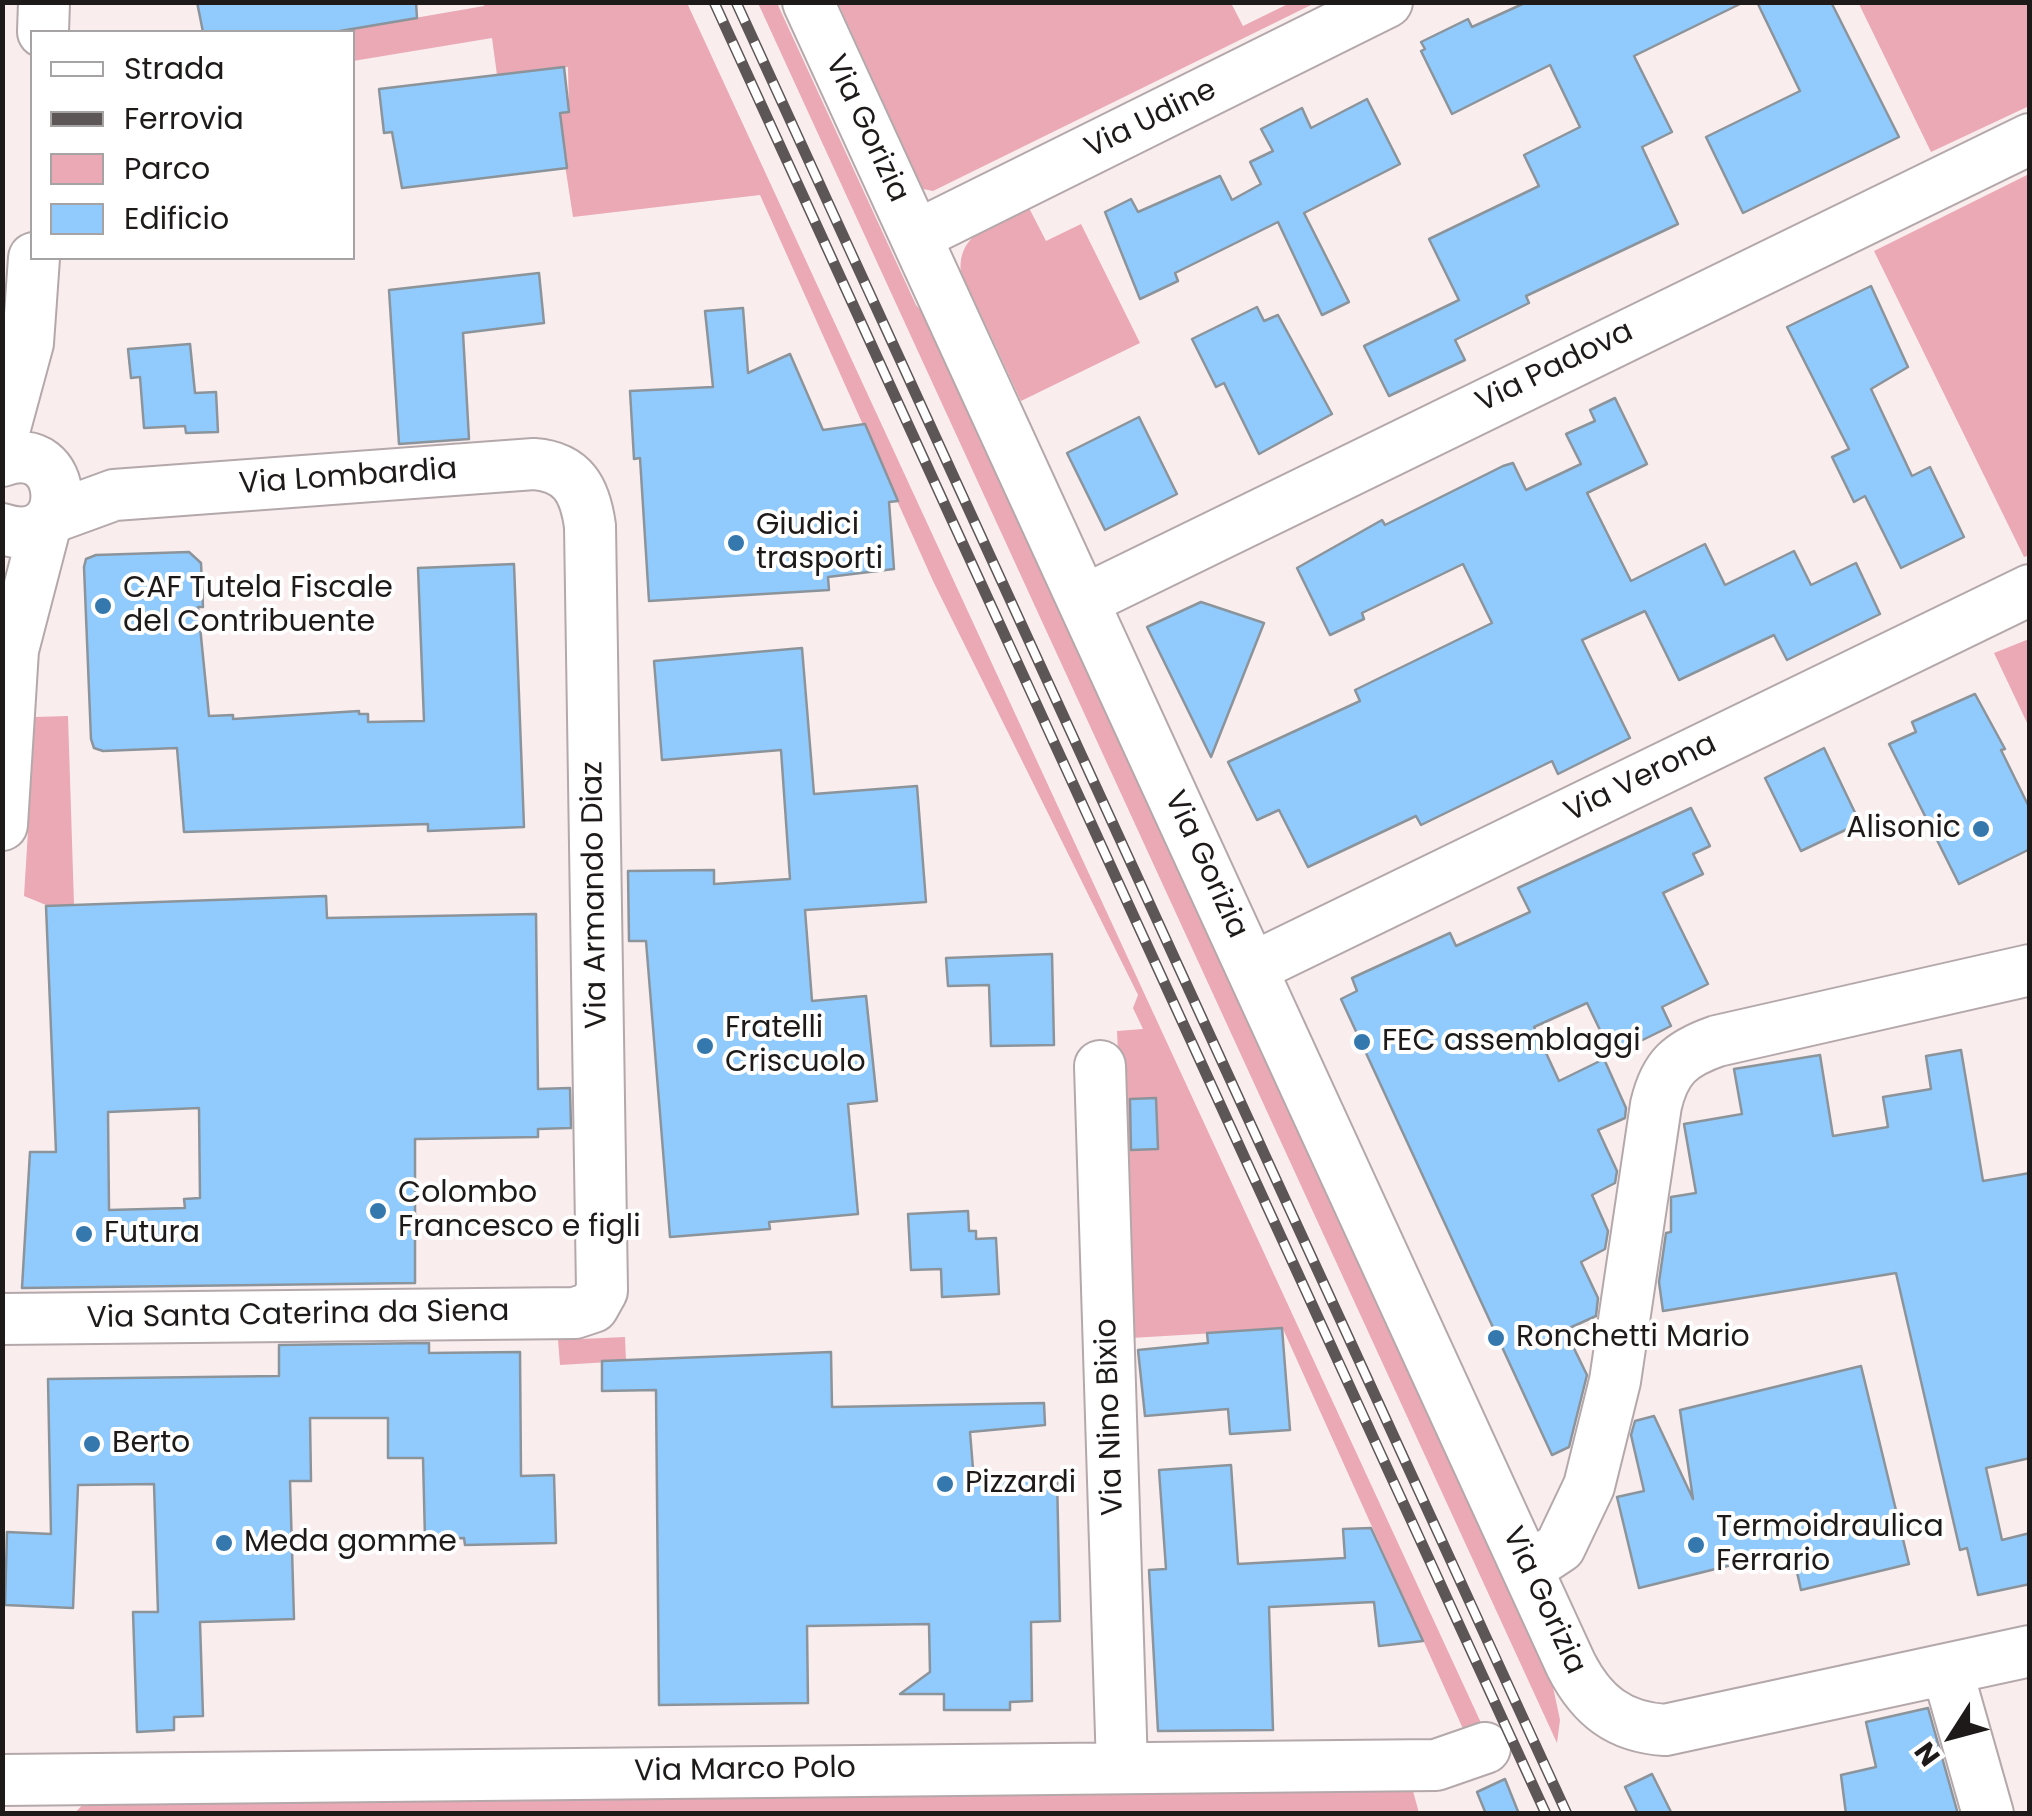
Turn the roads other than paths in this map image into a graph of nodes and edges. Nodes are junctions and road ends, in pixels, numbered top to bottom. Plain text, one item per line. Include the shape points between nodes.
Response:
1 (44, 2) edge
2 (808, 2) edge
3 (1387, 2) edge
4 (42, 30) edge
5 (2030, 139) edge
6 (916, 236) junction
7 (34, 260) edge
8 (28, 342) junction
9 (2, 439) edge
10 (578, 482) joint
11 (34, 497) edge
12 (2, 558) edge
13 (2030, 590) edge
14 (1083, 601) junction
15 (12, 650) junction
16 (2, 826) edge
17 (1252, 968) junction
18 (2030, 970) edge
19 (1100, 1066) dead end
20 (593, 1307) joint
21 (2, 1319) edge
22 (1527, 1568) junction
23 (2030, 1651) edge
24 (1947, 1670) junction
25 (1485, 1748) dead end
26 (1122, 1767) junction
27 (2, 1780) edge
28 (1988, 1814) edge

1 - 4 street
2 - 6 street, Via Gorizia
3 - 6 street, Via Udine
5 - 14 street, Via Padova
6 - 14 street, Via Gorizia
7 - 8 street
8 - 9 street
8 - 11 street
10 - 11 street, Via Lombardia via 565,471 534,464
10 - 20 street, Via Armando Diaz via 590,526 602,1291
11 - 15 street
12 - 15 street
13 - 17 street, Via Verona
14 - 17 street, Via Gorizia
15 - 16 street
17 - 22 street, Via Gorizia
18 - 22 street via 1717,1041 1675,1061 1656,1105 1605,1431 1580,1511 1560,1547
19 - 26 street, Via Nino Bixio
20 - 21 street, Via Santa Caterina da Siena via 575,1314
22 - 24 street, Via Gorizia via 1580,1683 1615,1717 1648,1729 1683,1728
23 - 24 street
24 - 28 street
25 - 26 street, Via Marco Polo via 1436,1765
26 - 27 street, Via Marco Polo

